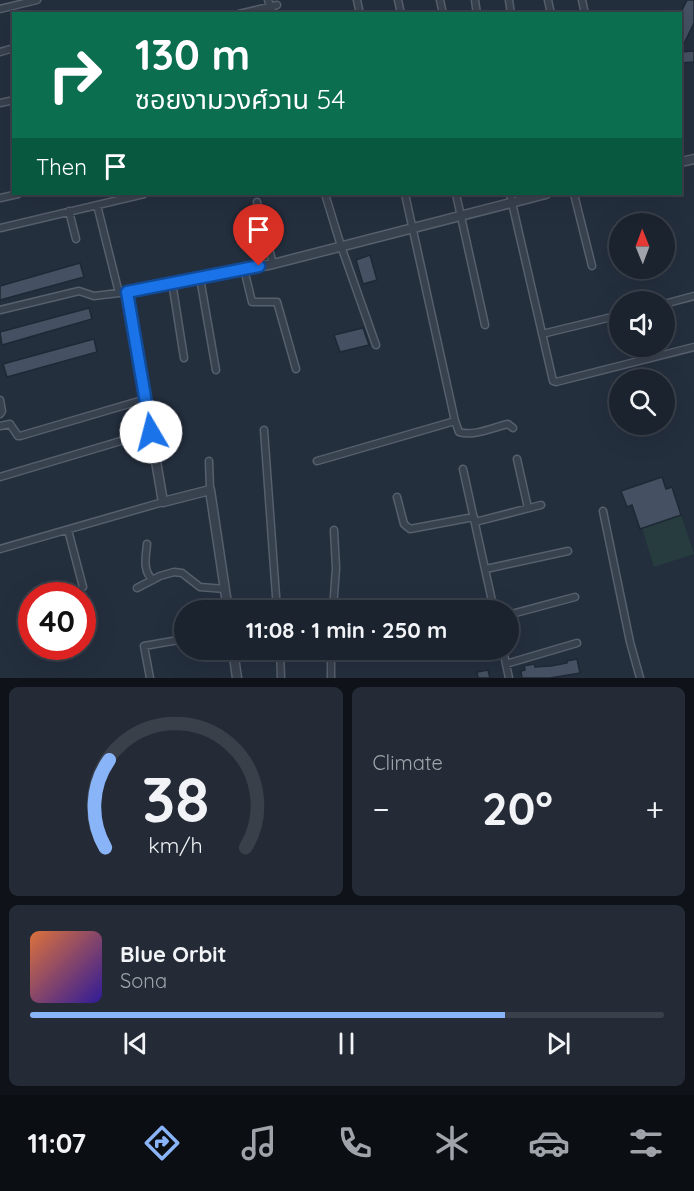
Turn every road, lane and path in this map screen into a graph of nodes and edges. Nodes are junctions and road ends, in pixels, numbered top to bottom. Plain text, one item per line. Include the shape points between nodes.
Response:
1 (37, 0) edge
2 (18, 2) edge
3 (272, 4) edge
4 (0, 9) edge
5 (246, 12) edge
6 (140, 195) edge
7 (325, 195) edge
8 (405, 195) edge
9 (456, 195) edge
10 (534, 195) edge
11 (574, 195) edge
12 (511, 197) edge
13 (257, 202) dead end
14 (97, 205) junction
15 (69, 212) junction
16 (461, 215) junction
17 (412, 227) junction
18 (0, 228) edge
19 (76, 239) dead end
20 (341, 246) junction
21 (273, 264) junction
22 (592, 266) dead end
23 (244, 269) junction
24 (200, 278) junction
25 (172, 282) junction
26 (123, 292) junction
27 (694, 296) edge
28 (675, 301) edge
29 (0, 310) edge
30 (609, 318) edge
31 (485, 325) dead end
32 (542, 334) junction
33 (376, 345) dead end
34 (694, 347) edge
35 (184, 358) dead end
36 (296, 369) dead end
37 (216, 370) dead end
38 (146, 399) junction
39 (0, 400) edge
40 (0, 414) edge
41 (454, 421) junction
42 (0, 426) edge
43 (513, 428) dead end
44 (264, 430) dead end
45 (151, 432) junction
46 (517, 459) dead end
47 (209, 461) dead end
48 (317, 461) dead end
49 (463, 469) dead end
50 (0, 477) edge
51 (210, 490) junction
52 (397, 497) dead end
53 (163, 502) junction
54 (541, 505) dead end
55 (528, 508) junction
56 (603, 511) dead end
57 (474, 519) junction
58 (68, 530) junction
59 (334, 530) dead end
60 (147, 544) dead end
61 (0, 549) edge
62 (568, 551) dead end
63 (486, 569) junction
64 (153, 580) junction
65 (82, 582) edge
66 (137, 588) dead end
67 (225, 589) junction
68 (575, 597) dead end
69 (227, 600) edge
70 (276, 600) edge
71 (334, 600) edge
72 (492, 600) edge
73 (519, 612) edge
74 (174, 641) edge
75 (578, 643) dead end
76 (234, 660) edge
77 (280, 660) edge
78 (331, 660) edge
79 (505, 660) edge
80 (506, 664) junction
81 (150, 678) edge
82 (237, 678) edge
83 (281, 678) edge
84 (331, 678) edge
85 (509, 678) edge
86 (640, 678) edge

1 - 2 street
2 - 4 street
3 - 5 street
6 - 14 street
7 - 20 street
8 - 17 street
9 - 16 street
10 - 12 street
11 - 22 street
12 - 16 street
12 - 32 street
13 - 21 street
14 - 15 street
14 - 26 street
15 - 18 street
15 - 19 street
16 - 17 street
16 - 31 street
17 - 20 street
17 - 41 street
20 - 21 street
20 - 33 street
21 - 23 street
23 - 24 street
23 - 36 street via 252,302 277,302
24 - 25 street
24 - 37 street
25 - 26 street
25 - 35 street
26 - 29 street via 94,296 79,291
26 - 38 street
27 - 28 street
30 - 32 street
32 - 34 street via 552,381 556,382
38 - 42 street via 20,436 10,424
38 - 45 street
39 - 40 street
41 - 43 street via 464,434 508,424
41 - 48 street
44 - 70 street
45 - 50 street
45 - 53 street
46 - 55 street
47 - 51 street
49 - 57 street
51 - 53 street
51 - 67 street
52 - 57 street via 404,524 410,529
53 - 58 street
54 - 55 street
55 - 57 street
56 - 86 street
57 - 63 street
58 - 61 street
58 - 65 street
59 - 71 street
60 - 64 street via 146,569
62 - 63 street
63 - 72 street
64 - 66 street
64 - 67 street via 178,572 200,587
67 - 69 street
68 - 73 street
74 - 81 street via 144,646
75 - 80 street
76 - 82 street
77 - 83 street
78 - 84 street
79 - 80 street
80 - 85 street

